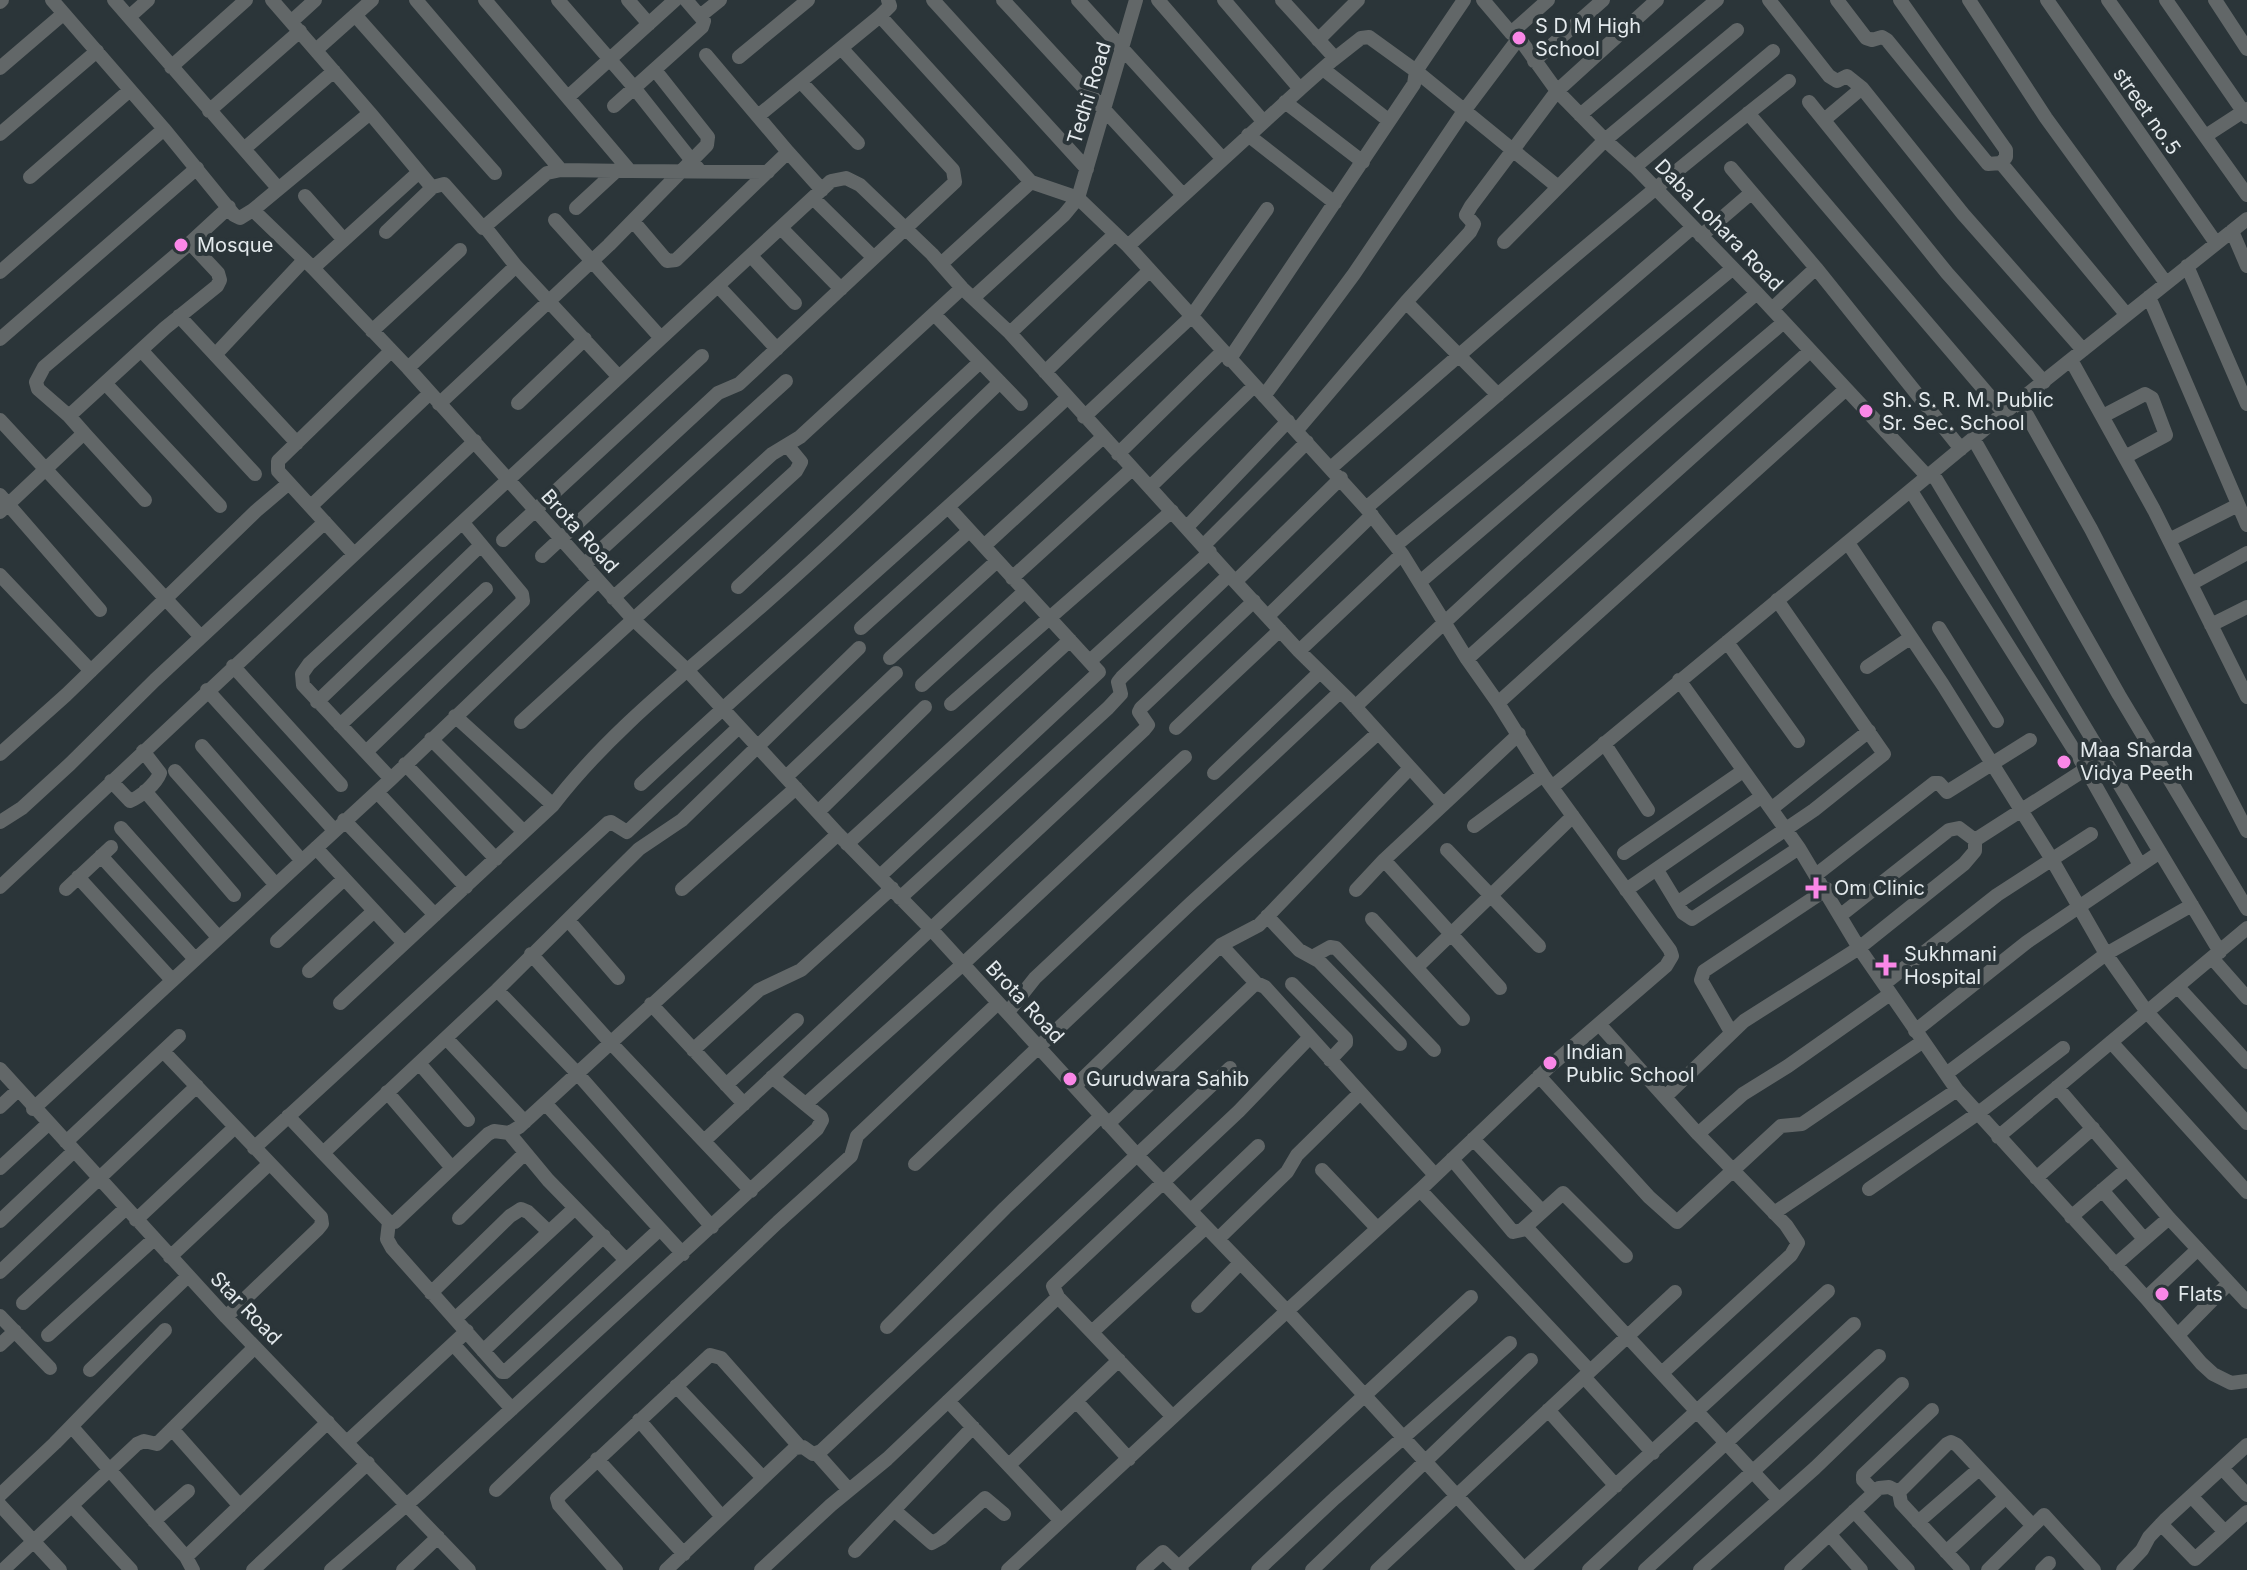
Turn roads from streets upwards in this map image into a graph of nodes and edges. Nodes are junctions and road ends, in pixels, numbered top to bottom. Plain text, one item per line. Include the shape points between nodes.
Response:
1 (52, 0) edge
2 (114, 0) edge
3 (148, 0) edge
4 (246, 0) edge
5 (272, 0) edge
6 (315, 0) edge
7 (372, 0) edge
8 (416, 0) edge
9 (485, 0) edge
10 (558, 0) edge
11 (628, 0) edge
12 (675, 0) edge
13 (686, 0) edge
14 (720, 0) edge
15 (808, 0) edge
16 (888, 0) edge
17 (933, 0) edge
18 (1003, 0) edge
19 (1078, 0) edge
20 (1136, 0) edge
21 (1158, 0) edge
22 (1224, 0) edge
23 (1282, 0) edge
24 (1358, 0) edge
25 (1464, 0) edge
26 (1548, 0) edge
27 (1603, 0) edge
28 (1657, 0) edge
29 (1717, 0) edge
30 (1769, 0) edge
31 (1837, 0) edge
32 (1900, 0) edge
33 (1969, 0) edge
34 (2047, 0) edge
35 (2108, 0) edge
36 (2166, 0) edge
37 (2215, 0) edge
38 (1491, 3) edge
39 (63, 14) junction
40 (355, 15) junction
41 (700, 16) junction
42 (880, 16) junction
43 (129, 17) junction
44 (649, 24) junction
45 (296, 26) junction
46 (1737, 30) dead end
47 (1515, 36) junction
48 (1318, 40) junction
49 (1124, 48) junction
50 (842, 49) junction
51 (2247, 49) edge
52 (316, 50) junction
53 (97, 51) junction
54 (1773, 51) dead end
55 (706, 55) dead end
56 (739, 57) dead end
57 (610, 60) junction
58 (1534, 61) junction
59 (1328, 65) junction
60 (171, 67) junction
61 (0, 68) edge
62 (655, 70) junction
63 (334, 71) junction
64 (1416, 71) junction
65 (1789, 81) dead end
66 (801, 82) junction
67 (635, 88) junction
68 (1862, 88) junction
69 (1300, 89) junction
70 (130, 90) junction
71 (1557, 91) junction
72 (568, 97) junction
73 (1285, 102) junction
74 (1809, 102) dead end
75 (614, 106) dead end
76 (209, 111) junction
77 (1104, 111) junction
78 (1464, 111) junction
79 (2246, 112) edge
80 (370, 113) junction
81 (1748, 113) junction
82 (1580, 115) junction
83 (758, 116) junction
84 (1388, 120) junction
85 (1824, 120) junction
86 (1263, 121) junction
87 (164, 129) junction
88 (0, 134) edge
89 (1248, 135) junction
90 (2207, 135) junction
91 (1605, 140) junction
92 (858, 143) dead end
93 (244, 149) junction
94 (1513, 149) junction
95 (788, 152) junction
96 (1222, 158) junction
97 (1363, 162) junction
98 (2001, 163) junction
99 (1635, 167) junction
100 (197, 168) junction
101 (691, 168) junction
102 (1731, 168) dead end
103 (1087, 169) junction
104 (561, 170) junction
105 (419, 172) junction
106 (622, 172) junction
107 (768, 172) junction
108 (495, 173) dead end
109 (30, 177) dead end
110 (1031, 182) junction
111 (433, 187) junction
112 (1558, 187) junction
113 (278, 188) junction
114 (1655, 188) junction
115 (1751, 193) junction
116 (817, 194) junction
117 (1183, 195) junction
118 (2247, 195) edge
119 (305, 196) dead end
120 (1078, 198) junction
121 (1335, 203) junction
122 (229, 207) junction
123 (576, 208) dead end
124 (1267, 209) dead end
125 (253, 210) junction
126 (2247, 219) edge
127 (555, 220) dead end
128 (633, 221) junction
129 (485, 227) junction
130 (781, 228) junction
131 (906, 228) junction
132 (2232, 231) junction
133 (386, 232) dead end
134 (1697, 232) junction
135 (1115, 234) junction
136 (344, 240) junction
137 (1504, 242) dead end
138 (190, 243) junction
139 (2216, 243) junction
140 (1128, 246) junction
141 (460, 250) dead end
142 (751, 256) junction
143 (873, 257) junction
144 (593, 260) junction
145 (309, 264) junction
146 (941, 264) junction
147 (516, 266) junction
148 (2187, 266) junction
149 (2247, 266) edge
150 (1816, 268) junction
151 (1732, 269) junction
152 (1149, 271) junction
153 (0, 272) edge
154 (2166, 283) junction
155 (719, 287) junction
156 (841, 289) junction
157 (968, 293) junction
158 (1757, 293) junction
159 (2149, 297) junction
160 (550, 301) junction
161 (1406, 302) junction
162 (795, 303) dead end
163 (1772, 309) junction
164 (934, 314) junction
165 (2126, 314) junction
166 (179, 316) junction
167 (1191, 317) junction
168 (1784, 322) junction
169 (372, 331) junction
170 (1010, 333) junction
171 (661, 338) junction
172 (0, 339) edge
173 (585, 339) junction
174 (777, 349) junction
175 (141, 350) junction
176 (391, 351) junction
177 (1810, 351) junction
178 (1459, 354) junction
179 (215, 355) junction
180 (2077, 355) junction
181 (702, 356) dead end
182 (1225, 356) junction
183 (980, 362) junction
184 (408, 368) junction
185 (1045, 372) junction
186 (618, 376) junction
187 (786, 381) dead end
188 (1000, 382) junction
189 (2044, 382) junction
190 (105, 383) junction
191 (1846, 389) junction
192 (1259, 391) junction
193 (1498, 395) junction
194 (1068, 397) junction
195 (435, 399) junction
196 (2019, 401) junction
197 (518, 403) dead end
198 (1021, 404) dead end
199 (2247, 404) edge
200 (2004, 413) junction
201 (69, 416) junction
202 (2103, 416) junction
203 (1084, 417) junction
204 (0, 420) edge
205 (1297, 431) junction
206 (84, 433) junction
207 (1103, 437) junction
208 (1973, 438) junction
209 (475, 441) junction
210 (297, 443) junction
211 (787, 445) junction
212 (1961, 449) junction
213 (1118, 454) junction
214 (2125, 457) junction
215 (1132, 469) junction
216 (45, 470) junction
217 (1336, 473) junction
218 (255, 474) dead end
219 (1930, 476) junction
220 (508, 480) junction
221 (289, 483) junction
222 (1150, 487) junction
223 (1911, 491) junction
224 (145, 500) dead end
225 (3, 504) edge
226 (2238, 505) junction
227 (220, 506) dead end
228 (311, 506) junction
229 (949, 508) junction
230 (534, 510) junction
231 (1172, 511) junction
232 (1369, 512) junction
233 (325, 522) junction
234 (463, 523) junction
235 (2247, 525) edge
236 (1187, 527) junction
237 (969, 531) junction
238 (560, 539) junction
239 (503, 540) dead end
240 (2169, 540) junction
241 (1848, 543) junction
242 (481, 545) junction
243 (984, 546) junction
244 (1207, 548) junction
245 (1399, 550) junction
246 (353, 553) junction
247 (2247, 553) edge
248 (542, 556) dead end
249 (997, 561) junction
250 (584, 565) junction
251 (0, 575) edge
252 (1012, 578) junction
253 (1232, 578) junction
254 (598, 581) junction
255 (1420, 582) junction
256 (2191, 584) junction
257 (738, 587) dead end
258 (486, 589) dead end
259 (1024, 592) junction
260 (613, 598) junction
261 (166, 600) junction
262 (1777, 600) junction
263 (1254, 601) junction
264 (2247, 607) edge
265 (100, 610) dead end
266 (1268, 616) junction
267 (1049, 618) junction
268 (633, 619) junction
269 (1444, 622) junction
270 (2211, 625) junction
271 (861, 628) dead end
272 (1939, 628) dead end
273 (1280, 630) junction
274 (201, 637) junction
275 (1910, 638) junction
276 (1070, 640) junction
277 (1727, 642) junction
278 (859, 648) dead end
279 (1299, 651) junction
280 (890, 658) dead end
281 (1467, 659) junction
282 (1091, 660) junction
283 (233, 666) junction
284 (1867, 667) dead end
285 (687, 670) junction
286 (1967, 670) junction
287 (91, 671) junction
288 (1320, 672) junction
289 (896, 673) dead end
290 (1679, 680) junction
291 (922, 685) dead end
292 (1943, 685) junction
293 (207, 690) junction
294 (1340, 692) junction
295 (2247, 697) edge
296 (317, 702) junction
297 (1498, 703) junction
298 (951, 704) dead end
299 (925, 707) dead end
300 (1355, 707) junction
301 (722, 708) junction
302 (455, 716) junction
303 (1997, 721) dead end
304 (521, 722) dead end
305 (340, 725) junction
306 (739, 727) junction
307 (1176, 728) dead end
308 (1869, 731) junction
309 (1378, 733) junction
310 (1519, 734) junction
311 (431, 739) junction
312 (2030, 740) dead end
313 (1798, 741) dead end
314 (1604, 743) junction
315 (202, 746) dead end
316 (757, 747) junction
317 (143, 751) junction
318 (366, 752) junction
319 (0, 754) edge
320 (1185, 757) dead end
321 (2102, 759) junction
322 (405, 764) junction
323 (1991, 764) junction
324 (1409, 769) junction
325 (2086, 769) junction
326 (175, 771) dead end
327 (1743, 771) junction
328 (1214, 773) dead end
329 (391, 779) junction
330 (111, 781) junction
331 (1547, 781) junction
332 (791, 782) junction
333 (641, 784) dead end
334 (341, 785) dead end
335 (145, 791) junction
336 (377, 792) junction
337 (1766, 803) junction
338 (1443, 804) junction
339 (553, 805) junction
340 (1648, 810) dead end
341 (2021, 811) junction
342 (818, 812) junction
343 (1573, 816) junction
344 (0, 822) edge
345 (339, 825) junction
346 (1474, 826) dead end
347 (121, 828) dead end
348 (1786, 830) junction
349 (2247, 831) edge
350 (524, 832) junction
351 (2091, 834) dead end
352 (843, 839) junction
353 (1975, 840) junction
354 (316, 848) junction
355 (1799, 848) junction
356 (1447, 850) dead end
357 (2160, 852) junction
358 (1624, 853) dead end
359 (2051, 858) junction
360 (496, 859) junction
361 (1384, 860) junction
362 (302, 861) junction
363 (2140, 865) junction
364 (1657, 870) junction
365 (1817, 874) junction
366 (880, 876) junction
367 (78, 877) junction
368 (344, 879) junction
369 (276, 885) junction
370 (0, 887) edge
371 (466, 887) junction
372 (66, 889) dead end
373 (682, 889) dead end
374 (1827, 889) junction
375 (1356, 890) dead end
376 (1626, 890) junction
377 (896, 893) junction
378 (234, 895) dead end
379 (1493, 896) junction
380 (1677, 903) junction
381 (2192, 905) junction
382 (2077, 906) junction
383 (2247, 909) edge
384 (374, 911) junction
385 (435, 915) junction
386 (1841, 915) junction
387 (1267, 916) junction
388 (1372, 919) dead end
389 (568, 920) junction
390 (2247, 928) edge
391 (931, 929) junction
392 (1452, 935) junction
393 (218, 937) junction
394 (2235, 939) junction
395 (277, 941) dead end
396 (404, 943) junction
397 (1221, 945) junction
398 (1539, 946) dead end
399 (1859, 948) junction
400 (2247, 952) edge
401 (531, 954) junction
402 (2106, 954) junction
403 (2216, 955) junction
404 (1312, 957) junction
405 (195, 959) junction
406 (963, 964) junction
407 (1417, 967) junction
408 (309, 971) dead end
409 (618, 978) dead end
410 (172, 980) junction
411 (1256, 983) junction
412 (1292, 984) dead end
413 (2178, 987) junction
414 (1500, 988) dead end
415 (1887, 989) junction
416 (497, 990) junction
417 (2247, 998) edge
418 (340, 1003) dead end
419 (651, 1004) junction
420 (1003, 1008) junction
421 (2147, 1012) junction
422 (1463, 1019) dead end
423 (797, 1020) dead end
424 (1599, 1024) junction
425 (1731, 1032) junction
426 (179, 1036) dead end
427 (1310, 1037) junction
428 (1919, 1037) junction
429 (446, 1038) junction
430 (610, 1042) junction
431 (2111, 1042) junction
432 (1400, 1044) dead end
433 (1040, 1048) junction
434 (2063, 1048) dead end
435 (693, 1050) junction
436 (1434, 1050) dead end
437 (163, 1051) junction
438 (1330, 1060) junction
439 (2247, 1062) edge
440 (419, 1063) junction
441 (1230, 1068) dead end
442 (0, 1069) edge
443 (577, 1073) junction
444 (1946, 1074) junction
445 (1539, 1076) junction
446 (772, 1077) junction
447 (726, 1085) junction
448 (197, 1086) junction
449 (1075, 1086) junction
450 (2057, 1087) junction
451 (18, 1090) junction
452 (1957, 1090) junction
453 (387, 1092) junction
454 (1359, 1094) junction
455 (1665, 1097) junction
456 (545, 1103) junction
457 (807, 1103) junction
458 (744, 1104) junction
459 (0, 1107) edge
460 (33, 1109) junction
461 (1977, 1114) junction
462 (288, 1116) junction
463 (468, 1120) dead end
464 (1104, 1120) junction
465 (525, 1122) junction
466 (2247, 1123) edge
467 (48, 1124) junction
468 (234, 1128) junction
469 (2093, 1128) junction
470 (509, 1133) junction
471 (1698, 1134) junction
472 (1998, 1137) junction
473 (1473, 1139) junction
474 (704, 1141) junction
475 (1258, 1146) dead end
476 (70, 1147) junction
477 (254, 1148) junction
478 (323, 1153) junction
479 (525, 1153) junction
480 (1137, 1155) junction
481 (1452, 1159) junction
482 (269, 1164) junction
483 (915, 1164) dead end
484 (0, 1168) edge
485 (452, 1168) junction
486 (2127, 1169) junction
487 (1322, 1170) dead end
488 (1733, 1171) junction
489 (1435, 1175) junction
490 (2036, 1178) junction
491 (98, 1179) junction
492 (1163, 1183) junction
493 (1869, 1189) dead end
494 (1420, 1190) junction
495 (2102, 1190) junction
496 (751, 1191) junction
497 (2247, 1192) edge
498 (575, 1208) junction
499 (125, 1209) junction
500 (1191, 1210) junction
501 (1542, 1211) junction
502 (1774, 1213) junction
503 (2071, 1217) junction
504 (459, 1218) dead end
505 (2169, 1218) junction
506 (136, 1220) junction
507 (0, 1221) edge
508 (389, 1222) junction
509 (712, 1227) junction
510 (1206, 1227) junction
511 (1526, 1227) junction
512 (1377, 1228) junction
513 (660, 1229) junction
514 (549, 1232) junction
515 (604, 1236) junction
516 (154, 1239) junction
517 (1218, 1239) junction
518 (2144, 1239) junction
519 (2198, 1249) junction
520 (683, 1254) junction
521 (1626, 1256) dead end
522 (170, 1257) junction
523 (626, 1260) junction
524 (1240, 1263) junction
525 (2115, 1265) junction
526 (0, 1272) edge
527 (188, 1276) junction
528 (2229, 1283) junction
529 (1828, 1291) dead end
530 (1675, 1292) dead end
531 (431, 1293) junction
532 (1058, 1297) junction
533 (1471, 1297) dead end
534 (2146, 1298) junction
535 (2247, 1302) edge
536 (23, 1303) dead end
537 (1198, 1306) dead end
538 (1287, 1311) junction
539 (0, 1316) edge
540 (226, 1317) junction
541 (456, 1318) junction
542 (1854, 1324) dead end
543 (887, 1327) dead end
544 (165, 1330) dead end
545 (15, 1331) junction
546 (467, 1331) junction
547 (1092, 1332) junction
548 (48, 1335) dead end
549 (2178, 1335) junction
550 (1627, 1337) junction
551 (1510, 1343) dead end
552 (453, 1344) junction
553 (0, 1345) edge
554 (255, 1347) junction
555 (483, 1351) junction
556 (1879, 1356) dead end
557 (1119, 1360) junction
558 (1531, 1360) dead end
559 (50, 1368) dead end
560 (90, 1370) dead end
561 (1662, 1373) junction
562 (1587, 1374) junction
563 (2247, 1381) edge
564 (1902, 1384) dead end
565 (676, 1386) junction
566 (1365, 1395) junction
567 (948, 1401) junction
568 (1076, 1401) junction
569 (512, 1409) junction
570 (1548, 1410) junction
571 (1932, 1410) dead end
572 (1698, 1411) junction
573 (1173, 1417) junction
574 (639, 1420) junction
575 (328, 1422) junction
576 (72, 1427) junction
577 (973, 1427) junction
578 (172, 1429) junction
579 (1404, 1436) junction
580 (347, 1442) junction
581 (1727, 1444) junction
582 (2247, 1445) edge
583 (799, 1446) junction
584 (1653, 1453) junction
585 (817, 1454) junction
586 (597, 1459) junction
587 (1129, 1459) junction
588 (1425, 1460) junction
589 (368, 1463) junction
590 (1009, 1465) junction
591 (2222, 1468) junction
592 (1979, 1469) junction
593 (110, 1470) junction
594 (1754, 1473) junction
595 (763, 1478) junction
596 (1616, 1486) junction
597 (496, 1490) dead end
598 (849, 1490) junction
599 (188, 1491) dead end
600 (1874, 1492) junction
601 (1899, 1492) junction
602 (0, 1495) edge
603 (1458, 1495) junction
604 (2247, 1495) edge
605 (2191, 1496) junction
606 (2006, 1497) junction
607 (1779, 1500) junction
608 (406, 1503) junction
609 (0, 1505) edge
610 (72, 1506) junction
611 (240, 1506) junction
612 (894, 1510) junction
613 (1854, 1511) junction
614 (2247, 1512) edge
615 (1004, 1514) dead end
616 (722, 1517) junction
617 (154, 1521) junction
618 (1061, 1521) junction
619 (1918, 1522) junction
620 (2161, 1524) junction
621 (2033, 1526) junction
622 (2225, 1532) junction
623 (1830, 1535) junction
624 (438, 1537) junction
625 (34, 1542) junction
626 (855, 1551) dead end
627 (1946, 1552) junction
628 (684, 1554) junction
629 (190, 1563) edge
630 (1801, 1567) edge
631 (1180, 1568) edge
632 (3, 1570) edge
633 (60, 1570) edge
634 (131, 1570) edge
635 (253, 1570) edge
636 (331, 1570) edge
637 (403, 1570) edge
638 (469, 1570) edge
639 (616, 1570) edge
640 (666, 1570) edge
641 (761, 1570) edge
642 (1008, 1570) edge
643 (1143, 1570) edge
644 (1258, 1570) edge
645 (1312, 1570) edge
646 (1377, 1570) edge
647 (1524, 1570) edge
648 (1589, 1570) edge
649 (1645, 1570) edge
650 (1700, 1570) edge
651 (1861, 1570) edge
652 (1908, 1570) edge
653 (1963, 1570) edge
654 (1988, 1570) edge
655 (2094, 1570) edge
656 (2123, 1570) edge

1 - 39 street
2 - 43 street
3 - 43 street
4 - 60 street
5 - 45 street
6 - 45 street
7 - 40 street
8 - 104 street
9 - 72 street
10 - 57 street
11 - 44 street
12 - 44 street
13 - 41 street
14 - 41 street
15 - 56 street
16 - 42 street via 890,6
17 - 103 street
18 - 77 street
19 - 49 street
20 - 49 street, Tedhi Road
21 - 86 street
22 - 69 street
23 - 48 street
24 - 48 street
25 - 64 street
26 - 47 street
27 - 58 street
28 - 71 street
29 - 82 street
30 - 68 street via 1829,76 1837,81 1847,76
31 - 98 street via 1866,38 1887,40 1988,164
32 - 98 street via 2006,150
33 - 154 street via 2046,118
34 - 139 street, street no.5
35 - 90 street
36 - 79 street
37 - 51 street
38 - 47 street, Daba Lohara Road
39 - 53 street
39 - 61 street
40 - 52 street
40 - 108 street
41 - 62 street via 702,27
42 - 50 street
42 - 110 street
43 - 60 street
44 - 57 street
45 - 52 street
45 - 76 street
46 - 91 street
47 - 58 street, Daba Lohara Road
47 - 78 street
48 - 59 street via 1335,58
49 - 77 street, Tedhi Road
49 - 96 street
50 - 66 street
50 - 131 street via 957,179
52 - 63 street
53 - 70 street
53 - 88 street
54 - 99 street
55 - 83 street
57 - 67 street
57 - 72 street
58 - 71 street, Daba Lohara Road
59 - 64 street via 1369,37
59 - 69 street
59 - 84 street
60 - 76 street
62 - 67 street
62 - 101 street via 708,137
63 - 80 street
63 - 93 street
64 - 78 street
64 - 84 street via 1414,84
65 - 81 street
66 - 83 street
66 - 92 street
67 - 75 street
67 - 101 street
68 - 85 street
68 - 180 street
69 - 73 street
70 - 87 street
70 - 109 street
71 - 82 street, Daba Lohara Road
71 - 94 street
72 - 106 street
73 - 86 street
73 - 97 street
74 - 85 street
76 - 93 street
77 - 103 street, Tedhi Road
77 - 117 street
78 - 94 street
78 - 192 street via 1354,274
79 - 90 street
80 - 105 street
80 - 113 street
81 - 114 street
81 - 200 street
82 - 91 street, Daba Lohara Road
83 - 95 street
84 - 97 street
85 - 189 street via 1947,273
86 - 89 street
87 - 100 street
87 - 153 street
89 - 96 street
89 - 121 street
90 - 118 street
91 - 99 street, Daba Lohara Road
91 - 112 street
93 - 113 street
94 - 112 street
94 - 161 street via 1467,213 1474,224 1470,232
95 - 107 street
95 - 116 street
96 - 117 street
97 - 121 street
98 - 165 street
99 - 114 street, Daba Lohara Road
100 - 122 street
100 - 172 street
101 - 106 street
101 - 107 street
101 - 128 street
102 - 115 street
103 - 120 street, Tedhi Road
104 - 106 street
104 - 129 street via 547,173
105 - 111 street
105 - 136 street
106 - 123 street
107 - 128 street via 676,260 667,261
110 - 120 street
110 - 146 street
111 - 129 street via 444,184
111 - 133 street
112 - 137 street
113 - 125 street
114 - 134 street, Daba Lohara Road
114 - 178 street
115 - 134 street
115 - 150 street
116 - 130 street
116 - 131 street via 831,181 846,178
116 - 143 street
117 - 140 street
119 - 136 street
120 - 135 street
120 - 157 street
121 - 182 street
122 - 125 street via 240,218
122 - 138 street
124 - 167 street
125 - 145 street, Brota Road
126 - 132 street
127 - 144 street
128 - 144 street
129 - 147 street
130 - 142 street
130 - 156 street
131 - 143 street
131 - 146 street
132 - 139 street
132 - 149 street
134 - 151 street, Daba Lohara Road
134 - 193 street
135 - 140 street
135 - 170 street
136 - 145 street
138 - 166 street via 220,280
138 - 201 street via 44,367 38,389
139 - 148 street
140 - 152 street
141 - 169 street
142 - 155 street
142 - 162 street
143 - 156 street
144 - 160 street
144 - 171 street
145 - 169 street, Brota Road
145 - 179 street
146 - 157 street
147 - 160 street
147 - 184 street
148 - 154 street
148 - 199 street
150 - 163 street
150 - 212 street
151 - 158 street, Daba Lohara Road
151 - 245 street
152 - 167 street
152 - 185 street
154 - 159 street
155 - 171 street
155 - 174 street
156 - 174 street
157 - 164 street
157 - 170 street
158 - 163 street, Daba Lohara Road
158 - 255 street
159 - 165 street
159 - 226 street
160 - 173 street
160 - 195 street
161 - 178 street
161 - 205 street
163 - 168 street, Daba Lohara Road
164 - 183 street
164 - 211 street
165 - 180 street
166 - 175 street
166 - 179 street
167 - 182 street
167 - 203 street
168 - 177 street, Daba Lohara Road
168 - 269 street
169 - 176 street, Brota Road
170 - 185 street
171 - 186 street
173 - 186 street
173 - 197 street
174 - 238 street via 739,384 718,393
175 - 190 street
175 - 218 street
176 - 184 street, Brota Road
176 - 210 street
177 - 191 street, Daba Lohara Road
177 - 281 street
178 - 193 street
178 - 217 street
179 - 210 street
180 - 189 street
180 - 202 street
181 - 230 street
182 - 192 street
182 - 213 street
183 - 188 street
183 - 257 street
184 - 195 street, Brota Road
185 - 194 street
186 - 220 street
187 - 250 street
188 - 198 street
188 - 285 street via 767,602
189 - 196 street
190 - 201 street
190 - 227 street
191 - 219 street, Daba Lohara Road
191 - 297 street
192 - 205 street
192 - 222 street
193 - 232 street
194 - 203 street
194 - 229 street
195 - 209 street, Brota Road
195 - 228 street
196 - 200 street
196 - 349 street
200 - 208 street
201 - 206 street
202 - 214 street
202 - 214 street via 2145,394 2152,398 2166,435
203 - 207 street
204 - 216 street
205 - 217 street
205 - 236 street
205 - 244 street
206 - 216 street
206 - 224 street
207 - 213 street
207 - 243 street
208 - 212 street
208 - 383 street
209 - 220 street, Brota Road
209 - 246 street
210 - 221 street via 278,461 278,471
211 - 260 street
211 - 268 street via 801,462 796,471
212 - 219 street
213 - 215 street
214 - 240 street
215 - 222 street
215 - 252 street
216 - 225 street
216 - 261 street
217 - 232 street
217 - 253 street
219 - 223 street
219 - 321 street, Daba Lohara Road
220 - 230 street, Brota Road
220 - 234 street
221 - 228 street
221 - 261 street
222 - 231 street
223 - 241 street
223 - 325 street
225 - 265 street
226 - 235 street
226 - 240 street
228 - 233 street
229 - 237 street
229 - 301 street
230 - 238 street, Brota Road
230 - 239 street
231 - 236 street
231 - 267 street
232 - 245 street
232 - 266 street
233 - 246 street
233 - 274 street
234 - 242 street
234 - 296 street via 309,664 303,685
236 - 244 street
237 - 243 street
237 - 271 street
238 - 248 street
238 - 250 street, Brota Road
240 - 256 street
241 - 262 street
241 - 275 street
242 - 296 street
242 - 318 street via 523,601
243 - 249 street
244 - 253 street
244 - 282 street
245 - 255 street
245 - 279 street
246 - 283 street
247 - 256 street
249 - 252 street
249 - 280 street
250 - 254 street, Brota Road
251 - 287 street
252 - 259 street
253 - 263 street
253 - 377 street via 1122,677 1121,694 1108,708
254 - 260 street, Brota Road
254 - 302 street
255 - 269 street
256 - 270 street
258 - 305 street
259 - 267 street
259 - 291 street
260 - 268 street, Brota Road
261 - 274 street
261 - 287 street
262 - 277 street
262 - 308 street
263 - 266 street
263 - 391 street via 1141,708 1148,725 1144,730
264 - 270 street
266 - 273 street
267 - 276 street
267 - 298 street
268 - 285 street, Brota Road
268 - 304 street
269 - 281 street
269 - 300 street
270 - 295 street
272 - 286 street
273 - 279 street
273 - 307 street
274 - 344 street via 70,764
275 - 284 street
275 - 292 street
276 - 282 street
276 - 352 street
277 - 290 street
277 - 313 street
278 - 316 street
279 - 288 street
281 - 297 street
282 - 366 street via 1098,673
283 - 293 street
283 - 334 street
285 - 301 street, Brota Road
285 - 339 street via 581,771
286 - 292 street
286 - 303 street
287 - 319 street
288 - 294 street
288 - 328 street
289 - 332 street
290 - 314 street
290 - 327 street
292 - 323 street
293 - 317 street
293 - 345 street
294 - 300 street
294 - 420 street
296 - 305 street
297 - 310 street
299 - 342 street
300 - 309 street
301 - 306 street, Brota Road
301 - 333 street
302 - 311 street
302 - 339 street
305 - 318 street
306 - 316 street, Brota Road
306 - 462 street via 627,832 608,823
308 - 337 street
308 - 348 street via 1883,755
309 - 324 street
309 - 433 street
310 - 331 street
310 - 338 street
311 - 322 street
311 - 350 street
312 - 323 street
314 - 331 street
314 - 340 street
315 - 362 street
316 - 332 street, Brota Road
316 - 389 street via 682,820 639,849
317 - 330 street
317 - 335 street via 160,773
318 - 329 street
320 - 406 street
321 - 325 street
321 - 357 street, Daba Lohara Road
322 - 329 street
322 - 360 street
323 - 341 street
323 - 365 street via 1946,793 1934,783
324 - 338 street
324 - 387 street
325 - 341 street
325 - 363 street
326 - 369 street
327 - 337 street
327 - 358 street
329 - 336 street
330 - 335 street via 130,801
330 - 370 street
331 - 343 street
331 - 346 street
332 - 342 street, Brota Road
332 - 373 street
335 - 378 street
336 - 345 street
336 - 371 street
337 - 348 street
337 - 364 street
338 - 361 street
339 - 350 street
341 - 353 street
341 - 359 street
342 - 352 street, Brota Road
343 - 376 street
343 - 379 street
345 - 354 street
345 - 385 street
347 - 393 street
348 - 355 street
348 - 380 street
350 - 360 street
351 - 359 street
352 - 366 street, Brota Road
352 - 419 street
353 - 386 street via 1959,828 1949,830
353 - 399 street via 1975,851 1964,864
354 - 362 street
354 - 368 street
355 - 365 street
355 - 380 street via 1692,919
356 - 379 street
357 - 363 street
357 - 381 street, Daba Lohara Road
359 - 382 street
359 - 415 street via 1997,895
360 - 371 street
361 - 375 street
361 - 392 street
362 - 369 street
363 - 382 street
364 - 376 street
364 - 380 street
365 - 374 street
366 - 377 street, Brota Road
367 - 372 street
367 - 405 street via 106,852
367 - 410 street
368 - 384 street
368 - 395 street
369 - 393 street
371 - 385 street
374 - 386 street
374 - 425 street via 1704,971 1701,980
376 - 424 street via 1672,956
377 - 391 street, Brota Road
377 - 435 street via 801,970 759,990
379 - 392 street
379 - 398 street
381 - 402 street
381 - 403 street, Daba Lohara Road
382 - 402 street
382 - 428 street via 2027,942
384 - 396 street
384 - 408 street
385 - 396 street
386 - 399 street
387 - 397 street
387 - 404 street
388 - 407 street
389 - 401 street
389 - 409 street
390 - 394 street
391 - 406 street, Brota Road
391 - 446 street
392 - 407 street
392 - 414 street
393 - 405 street
394 - 400 street
394 - 403 street
396 - 418 street
397 - 411 street
397 - 449 street
399 - 415 street
399 - 425 street
401 - 416 street
401 - 430 street
402 - 421 street
402 - 444 street
403 - 413 street
403 - 417 street, Daba Lohara Road
404 - 432 street
404 - 436 street via 1336,948
405 - 410 street
406 - 420 street, Brota Road
406 - 457 street
407 - 422 street
410 - 460 street
411 - 427 street
411 - 464 street
412 - 438 street via 1346,1039
413 - 421 street
413 - 439 street
415 - 428 street
415 - 471 street via 1743,1094
416 - 429 street
416 - 443 street
419 - 430 street
419 - 435 street
420 - 433 street, Brota Road
420 - 597 street via 857,1136 851,1156
421 - 431 street
421 - 466 street
423 - 447 street
424 - 445 street
424 - 455 street
425 - 455 street
426 - 437 street
427 - 438 street
427 - 492 street
428 - 444 street
428 - 488 street via 1802,1124 1781,1126
429 - 440 street
429 - 465 street
430 - 443 street
430 - 474 street
431 - 450 street
431 - 497 street
433 - 449 street, Brota Road
433 - 483 street
434 - 461 street
435 - 447 street
437 - 448 street
437 - 476 street
438 - 454 street
440 - 453 street
440 - 463 street
441 - 480 street
442 - 451 street, Star Road
443 - 456 street
443 - 509 street
444 - 452 street
445 - 473 street
445 - 488 street via 1675,1222
446 - 457 street
446 - 458 street
447 - 458 street
448 - 468 street
448 - 491 street
449 - 464 street, Brota Road
450 - 469 street
450 - 472 street
451 - 459 street
451 - 460 street, Star Road
452 - 461 street
452 - 502 street
453 - 478 street
453 - 485 street
454 - 489 street
454 - 517 street
455 - 471 street
456 - 465 street
456 - 513 street
457 - 496 street via 821,1117 820,1125
458 - 474 street
460 - 467 street, Star Road
461 - 472 street
461 - 493 street
462 - 477 street
462 - 478 street
464 - 480 street, Brota Road
464 - 543 street via 1005,1208
465 - 470 street
467 - 476 street, Star Road
467 - 484 street
468 - 477 street
468 - 506 street
469 - 486 street
469 - 490 street
470 - 479 street
470 - 485 street via 488,1134
471 - 488 street
472 - 490 street
473 - 481 street
473 - 501 street
474 - 496 street
475 - 500 street
476 - 491 street, Star Road
476 - 507 street
477 - 482 street
478 - 508 street
479 - 498 street
479 - 504 street
480 - 492 street, Brota Road
480 - 585 street
481 - 489 street
481 - 511 street via 1510,1230
482 - 522 street
482 - 540 street via 322,1224
485 - 508 street
486 - 495 street
486 - 505 street
487 - 512 street
488 - 502 street
489 - 494 street
490 - 503 street
491 - 499 street, Star Road
491 - 526 street
492 - 500 street, Brota Road
492 - 532 street via 1057,1280 1053,1286
494 - 512 street
494 - 562 street
495 - 503 street
495 - 518 street
496 - 509 street
498 - 514 street
498 - 515 street
499 - 506 street, Star Road
499 - 536 street
500 - 510 street, Brota Road
501 - 511 street
501 - 521 street via 1565,1194
502 - 561 street via 1798,1247
503 - 525 street
505 - 518 street
505 - 519 street
506 - 516 street, Star Road
508 - 531 street via 387,1239
509 - 520 street
510 - 517 street, Brota Road
510 - 547 street
511 - 550 street
512 - 538 street
513 - 520 street
513 - 523 street
514 - 531 street via 521,1209
514 - 541 street
515 - 523 street
515 - 555 street
516 - 522 street, Star Road
516 - 548 street
517 - 524 street, Brota Road
518 - 525 street
519 - 528 street
519 - 534 street
520 - 569 street
522 - 527 street, Star Road
523 - 555 street via 505,1372
524 - 537 street
524 - 538 street, Brota Road
525 - 534 street
527 - 540 street, Star Road
527 - 560 street
528 - 535 street
528 - 549 street
529 - 572 street
530 - 550 street
531 - 541 street
532 - 547 street
532 - 567 street
533 - 566 street
534 - 549 street
538 - 566 street, Brota Road
538 - 573 street
539 - 545 street
540 - 554 street, Star Road
541 - 546 street
542 - 581 street
544 - 576 street
545 - 553 street
545 - 559 street
546 - 552 street
546 - 555 street
547 - 557 street
549 - 563 street via 2213,1374 2231,1383
550 - 561 street
550 - 562 street
551 - 579 street
552 - 569 street
552 - 580 street
554 - 575 street, Star Road
554 - 578 street
556 - 594 street
557 - 568 street
557 - 573 street
558 - 588 street
561 - 572 street
562 - 570 street
562 - 584 street
564 - 607 street
565 - 574 street
565 - 583 street via 715,1355
565 - 595 street
566 - 579 street, Brota Road
566 - 631 street
567 - 577 street
567 - 598 street
568 - 587 street
568 - 590 street
569 - 608 street
570 - 596 street
570 - 603 street
571 - 600 street via 1863,1475
572 - 581 street
572 - 584 street
573 - 587 street
574 - 586 street
574 - 616 street
575 - 580 street, Star Road
575 - 611 street
576 - 593 street
576 - 602 street
577 - 590 street
577 - 612 street
578 - 593 street via 157,1444 137,1444
578 - 611 street
579 - 588 street, Brota Road
579 - 644 street
580 - 589 street, Star Road
581 - 594 street
581 - 648 street
582 - 591 street
583 - 585 street
583 - 595 street
584 - 596 street
585 - 598 street
586 - 628 street
586 - 639 street via 557,1498
587 - 618 street
588 - 603 street, Brota Road
588 - 645 street
589 - 608 street, Star Road
589 - 635 street
590 - 618 street
591 - 604 street
591 - 605 street
592 - 601 street via 1951,1442
592 - 606 street
592 - 619 street
593 - 610 street
593 - 617 street
594 - 607 street
594 - 649 street
595 - 616 street
596 - 647 street
598 - 641 street
599 - 617 street
600 - 601 street via 1883,1486
600 - 613 street
601 - 619 street via 1901,1503
603 - 646 street
603 - 647 street, Brota Road
605 - 620 street
605 - 622 street
606 - 621 street
606 - 627 street
607 - 650 street
608 - 624 street, Star Road
608 - 636 street
609 - 625 street
610 - 625 street
610 - 634 street
611 - 629 street
612 - 615 street via 932,1543 985,1498
612 - 626 street
613 - 623 street
613 - 652 street
614 - 622 street
616 - 628 street
617 - 629 street
618 - 642 street
619 - 627 street
620 - 622 street via 2195,1559
620 - 656 street
621 - 654 street
621 - 655 street via 2044,1515
623 - 630 street
623 - 651 street
624 - 637 street
624 - 638 street, Star Road
625 - 632 street
625 - 633 street
627 - 653 street
628 - 640 street
631 - 643 street via 1163,1552

